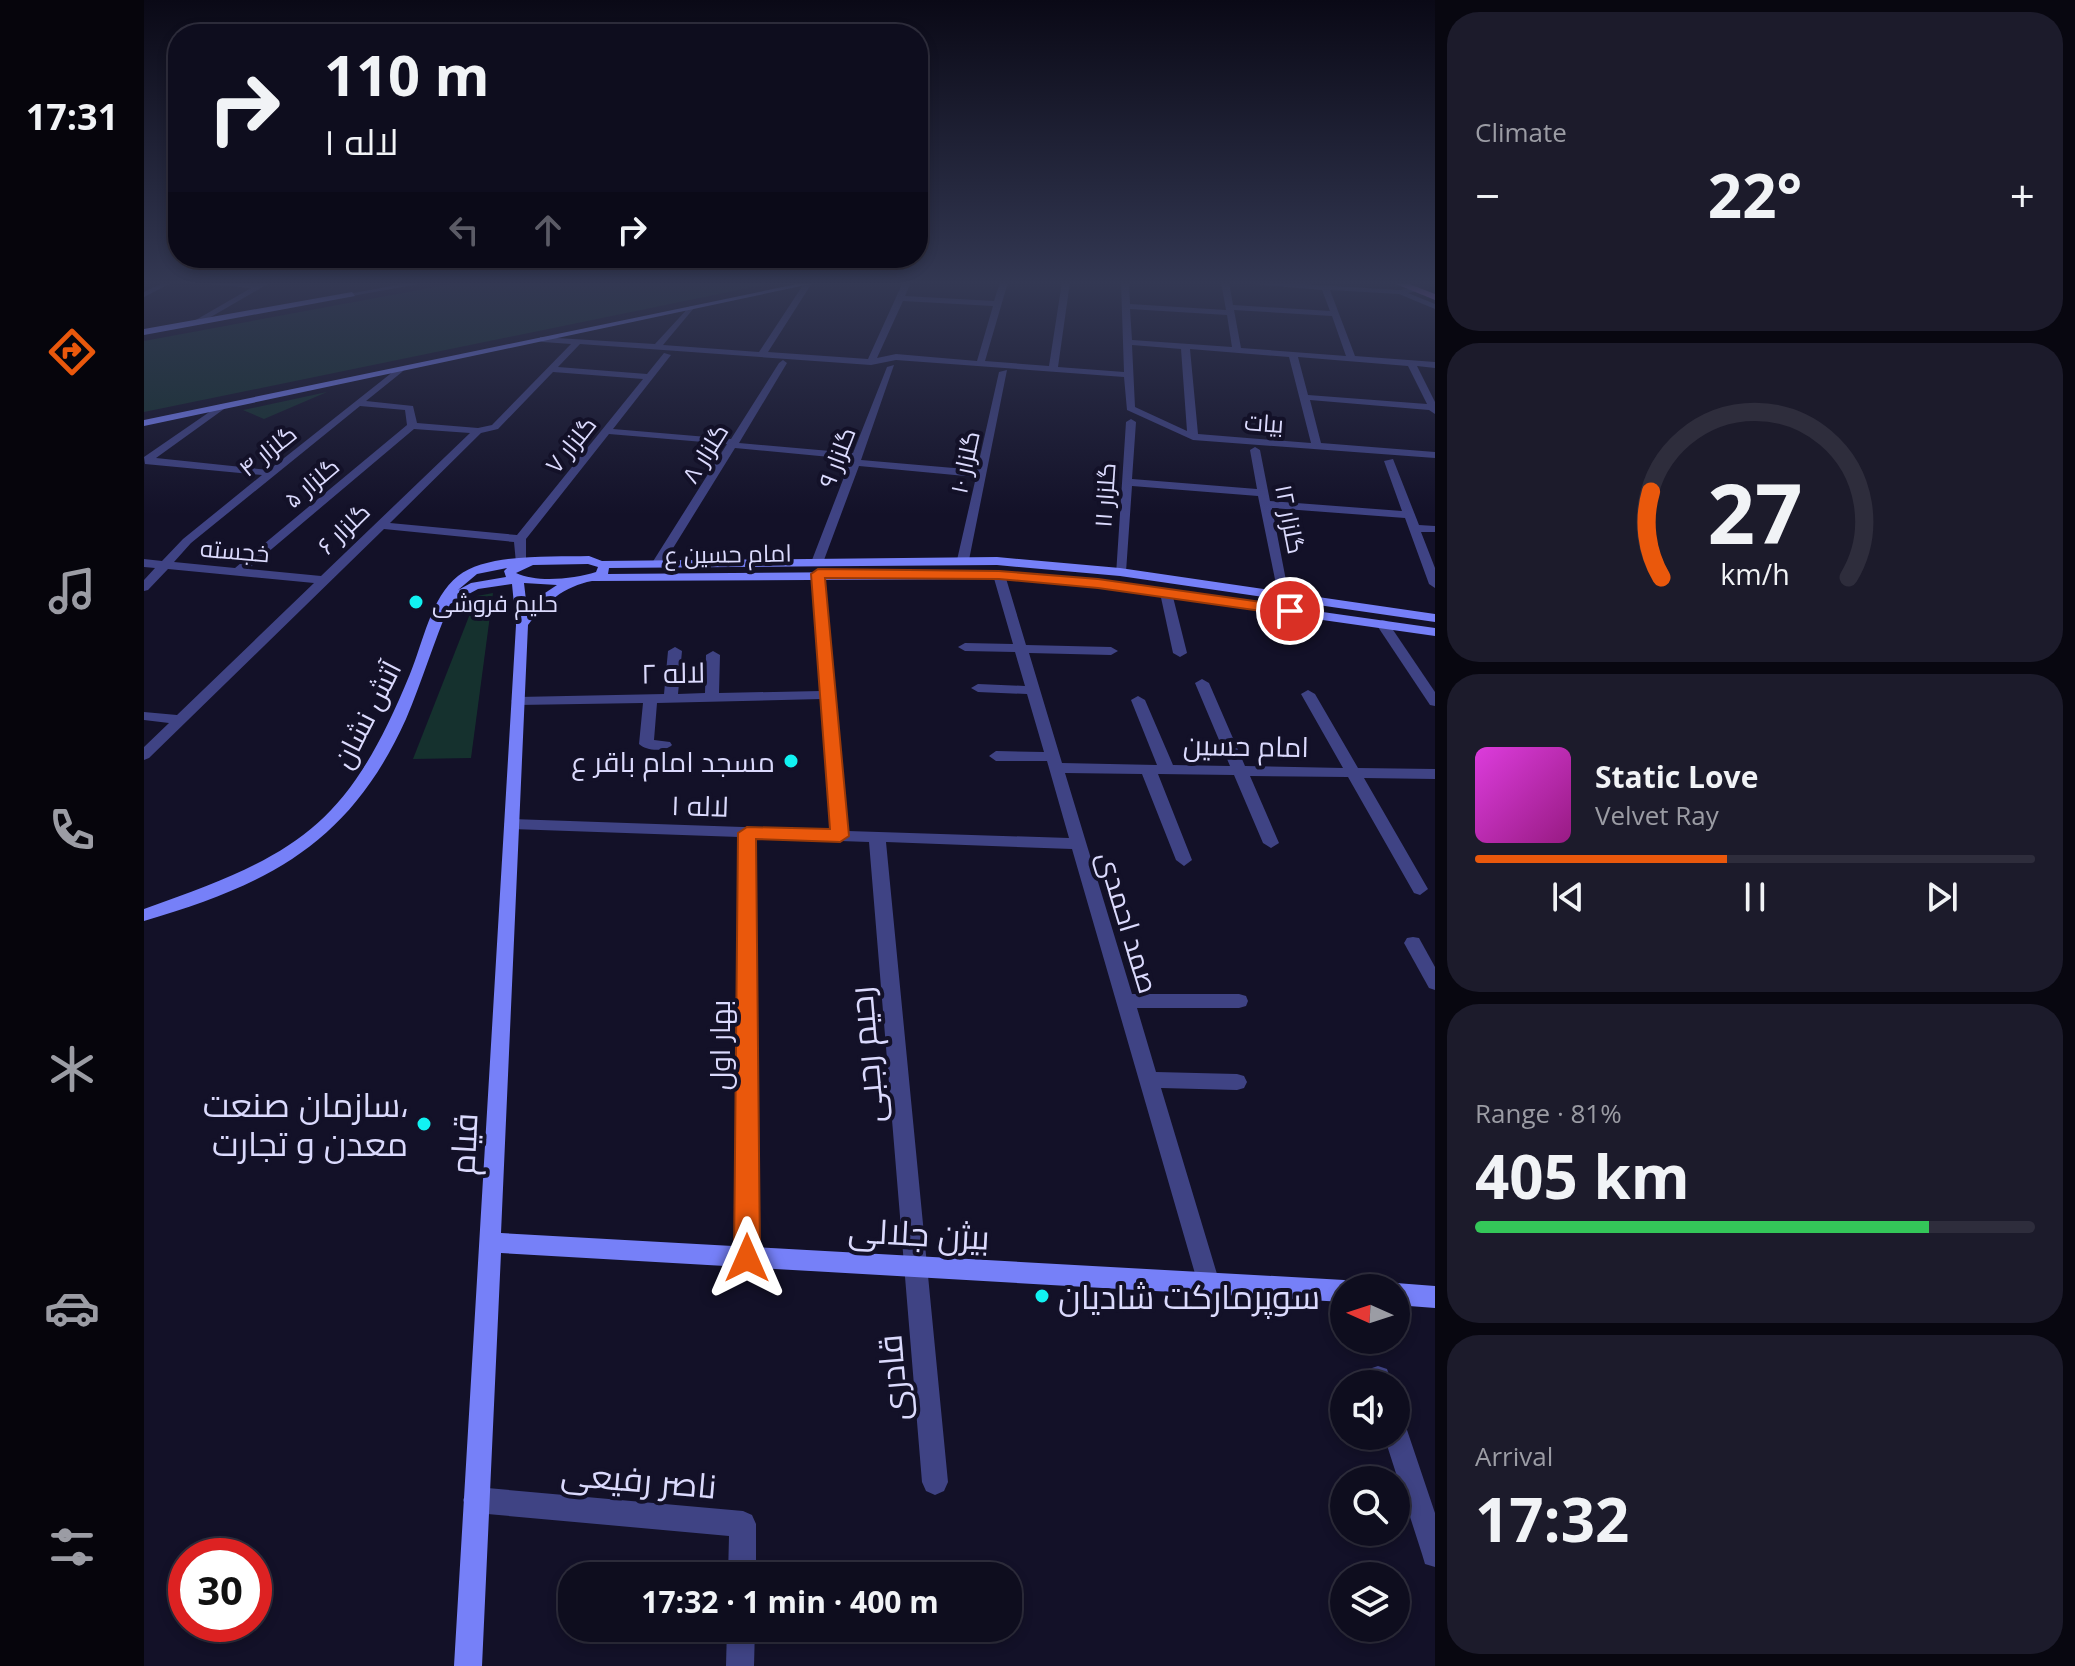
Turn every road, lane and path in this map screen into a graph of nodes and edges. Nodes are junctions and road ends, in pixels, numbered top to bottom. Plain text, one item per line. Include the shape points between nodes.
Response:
1 (447, 360) edge
2 (560, 360) edge
3 (663, 360) edge
4 (840, 360) edge
5 (882, 360) edge
6 (929, 360) edge
7 (981, 360) edge
8 (1054, 360) edge
9 (1128, 360) edge
10 (1186, 360) edge
11 (1294, 360) edge
12 (1372, 360) edge
13 (871, 362) joint
14 (783, 363) dead end
15 (1411, 363) junction
16 (980, 364) junction
17 (1435, 365) edge
18 (891, 367) dead end
19 (551, 369) junction
20 (1053, 369) junction
21 (399, 370) junction
22 (1004, 372) dead end
23 (1128, 375) junction
24 (649, 377) junction
25 (1304, 397) junction
26 (358, 403) junction
27 (221, 407) junction
28 (1434, 409) edge
29 (1131, 422) dead end
30 (144, 423) edge
31 (412, 426) junction
32 (478, 431) junction
33 (606, 431) junction
34 (1193, 437) junction
35 (733, 443) junction
36 (1317, 446) junction
37 (1255, 450) dead end
38 (1435, 455) edge
39 (856, 459) junction
40 (145, 461) edge
41 (1389, 461) dead end
42 (272, 473) junction
43 (982, 474) junction
44 (1127, 482) junction
45 (1264, 499) junction
46 (1410, 515) junction
47 (379, 525) junction
48 (1414, 528) junction
49 (1435, 529) edge
50 (520, 539) junction
51 (963, 560) junction
52 (144, 563) edge
53 (522, 563) junction
54 (658, 563) junction
55 (603, 564) junction
56 (164, 565) junction
57 (818, 567) junction
58 (238, 572) junction
59 (1120, 572) junction
60 (999, 575) junction
61 (595, 578) junction
62 (518, 579) junction
63 (575, 579) junction
64 (322, 580) junction
65 (1435, 584) edge
66 (144, 587) edge
67 (1166, 593) junction
68 (1283, 596) junction
69 (446, 601) junction
70 (1435, 618) edge
71 (1382, 624) junction
72 (522, 625) junction
73 (1435, 632) edge
74 (965, 647) dead end
75 (1021, 649) junction
76 (675, 651) dead end
77 (1111, 651) dead end
78 (1180, 653) dead end
79 (713, 655) dead end
80 (1202, 683) dead end
81 (978, 688) dead end
82 (1033, 690) junction
83 (1308, 694) dead end
84 (828, 695) junction
85 (712, 697) junction
86 (650, 698) junction
87 (671, 698) junction
88 (1138, 700) dead end
89 (518, 701) junction
90 (1435, 702) edge
91 (144, 716) edge
92 (179, 720) junction
93 (665, 745) dead end
94 (144, 755) edge
95 (996, 756) dead end
96 (1055, 763) junction
97 (1148, 769) junction
98 (1167, 770) junction
99 (1237, 771) junction
100 (1354, 772) junction
101 (1435, 774) edge
102 (512, 824) junction
103 (747, 833) junction
104 (840, 836) junction
105 (877, 837) junction
106 (1271, 843) dead end
107 (1079, 844) junction
108 (1184, 860) dead end
109 (1420, 889) dead end
110 (144, 915) edge
111 (1413, 943) dead end
112 (1435, 983) edge
113 (1125, 1001) junction
114 (1239, 1001) dead end
115 (1148, 1080) junction
116 (1237, 1082) dead end
117 (490, 1242) junction
118 (747, 1258) junction
119 (917, 1267) junction
120 (1209, 1284) junction
121 (1330, 1290) edge
122 (1410, 1295) edge
123 (1435, 1297) edge
124 (1401, 1450) edge
125 (935, 1482) dead end
126 (476, 1500) junction
127 (1435, 1554) edge
128 (742, 1562) edge
129 (741, 1642) edge
130 (468, 1666) edge
131 (740, 1666) edge

1 - 21 street
2 - 19 street, گلزار ۶
3 - 24 street, گلزار ۷
4 - 13 street
5 - 13 street
6 - 16 street
7 - 16 street
8 - 20 street
9 - 23 street
10 - 34 street
11 - 25 street
12 - 15 street
14 - 35 street, گلزار ۸
15 - 17 street
15 - 28 street
16 - 20 street
18 - 39 street, گلزار ۹
19 - 24 street
19 - 32 street, گلزار ۶ via 495,427
20 - 23 street
21 - 26 street, گلزار ۴
21 - 27 street
22 - 43 street, گلزار ۱۰
23 - 34 street, بیات via 1130,408
24 - 33 street, گلزار ۷
25 - 28 street
25 - 36 street
26 - 31 street via 410,408
26 - 42 street, گلزار ۴
27 - 30 street
27 - 40 street
29 - 44 street, گلزار ۱۱
31 - 32 street
31 - 58 street, گلزار ۵
32 - 47 street, گلزار ۶
33 - 35 street
33 - 50 street, گلزار ۷
34 - 36 street, بیات
35 - 39 street
35 - 54 street, گلزار ۸
36 - 38 street, بیات
37 - 45 street, گلزار ۱۲
39 - 43 street
39 - 57 street, گلزار ۹
40 - 42 street
41 - 46 street
42 - 56 street, گلزار ۴
43 - 51 street, گلزار ۱۰
44 - 45 street
44 - 59 street, گلزار ۱۱
45 - 46 street
45 - 68 street, گلزار ۱۲
46 - 48 street
47 - 50 street
47 - 64 street, گلزار ۶
48 - 49 street
48 - 65 street
50 - 53 street
51 - 57 street, امام حسین ع
51 - 59 street, امام حسین ع
52 - 56 street, خجسته
53 - 55 street, امام حسین ع
53 - 62 street, قیام via 510,571
53 - 69 street, آتش نشان via 476,570 460,580
54 - 55 street, امام حسین ع
54 - 57 street, امام حسین ع
55 - 61 street via 606,569
56 - 58 street, خجسته
56 - 66 street
57 - 60 street, امام حسین ع
57 - 61 street, امام حسین ع
57 - 84 street
58 - 64 street, خجسته
59 - 68 street, امام حسین ع
60 - 67 street, امام حسین ع
60 - 75 street, صمد احمدی
61 - 63 street, امام حسین ع
62 - 63 street, امام حسین ع
62 - 69 street, امام حسین ع via 475,586
62 - 72 street, قیام
63 - 72 street via 537,604
64 - 92 street, گلزار ۶
67 - 71 street, امام حسین ع
67 - 78 street
68 - 70 street, امام حسین ع
69 - 110 street, آتش نشان via 384,748 333,820 301,848 265,868
71 - 73 street, امام حسین ع
71 - 90 street
72 - 89 street, قیام
74 - 75 street
75 - 77 street
75 - 82 street, صمد احمدی
76 - 87 street
79 - 85 street
80 - 99 street
81 - 82 street
82 - 96 street, صمد احمدی
83 - 100 street
84 - 85 street, لاله ۲
84 - 104 street
85 - 87 street, لاله ۲
86 - 87 street, لاله ۲
86 - 89 street, لاله ۲
86 - 93 street via 646,744
88 - 98 street
89 - 102 street, قیام
91 - 92 street
92 - 94 street, گلزار ۶
95 - 96 street, امام حسین
96 - 97 street, امام حسین
96 - 107 street, صمد احمدی
97 - 98 street, امام حسین
97 - 108 street
98 - 99 street, امام حسین
99 - 100 street, امام حسین
99 - 106 street
100 - 101 street, امام حسین
100 - 109 street
102 - 103 street, لاله ۱
102 - 117 street, قیام
103 - 104 street, لاله ۱
103 - 118 street, بهار اول
104 - 105 street, لاله ۱
105 - 107 street, لاله ۱
105 - 119 street, رحیم رجبی
107 - 113 street, صمد احمدی
111 - 112 street
113 - 114 street
113 - 115 street, صمد احمدی
115 - 116 street
115 - 120 street, صمد احمدی
117 - 118 street, بیژن جلالی
117 - 126 street, قیام
118 - 119 street, بیژن جلالی
119 - 120 street, بیژن جلالی
119 - 125 street, قادری
120 - 121 street, بیژن جلالی
122 - 123 street
124 - 127 street
126 - 128 street, ناصر رفیعی via 743,1524
126 - 130 street, قیام
129 - 131 street

